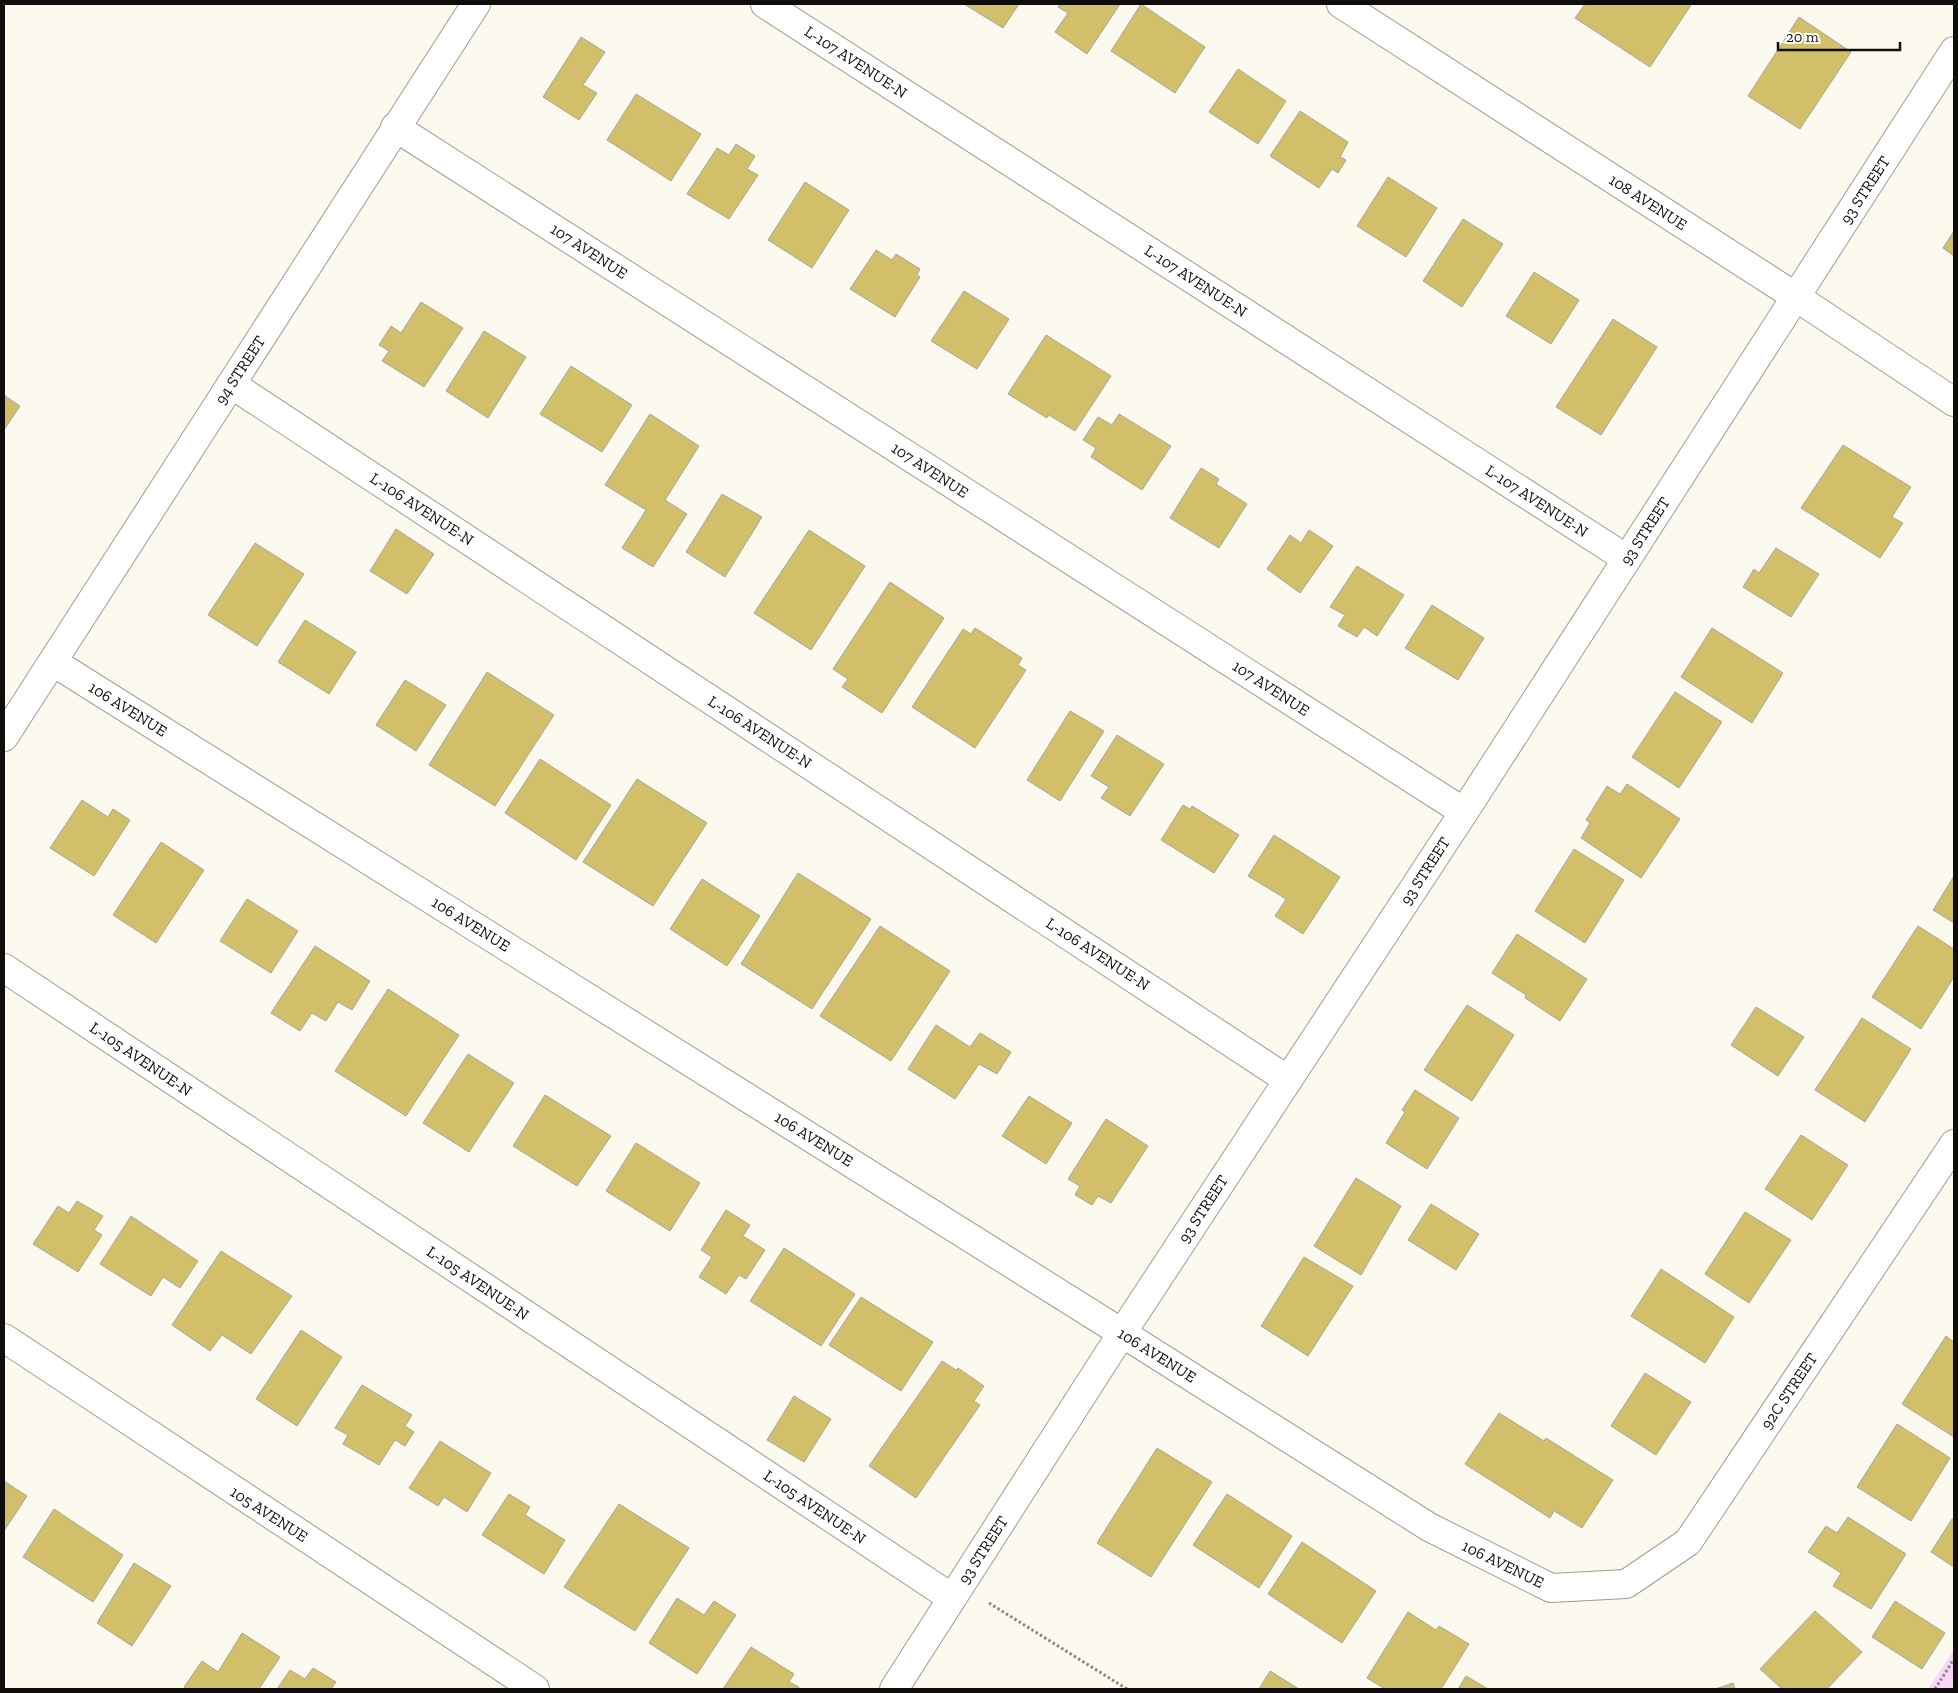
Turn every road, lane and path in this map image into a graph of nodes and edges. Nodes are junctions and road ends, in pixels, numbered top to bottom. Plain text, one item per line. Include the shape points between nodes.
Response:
1 (476, 4) edge
2 (765, 4) edge
3 (1341, 4) edge
4 (1954, 51) edge
5 (396, 127) junction
6 (1796, 297) junction
7 (231, 384) junction
8 (1954, 402) edge
9 (1627, 559) junction
10 (53, 662) junction
11 (4, 737) edge
12 (1464, 812) junction
13 (4, 968) edge
14 (1288, 1080) junction
15 (1951, 1155) edge
16 (1122, 1332) junction
17 (4, 1338) edge
18 (1586, 1586) joint
19 (956, 1592) junction
20 (1954, 1659) edge
21 (535, 1689) edge
22 (894, 1689) edge
23 (1127, 1689) edge
24 (1935, 1689) edge

1 - 5 street, 94 STREET
2 - 9 street, L-107 AVENUE-N
3 - 6 street, 108 AVENUE
4 - 6 street, 93 STREET
5 - 7 street, 94 STREET
5 - 12 street, 107 AVENUE
6 - 8 street, 108 AVENUE
6 - 9 street, 93 STREET
7 - 10 street, 94 STREET
7 - 14 street, L-106 AVENUE-N
9 - 12 street, 93 STREET
10 - 11 street, 94 STREET
10 - 16 street, 106 AVENUE
12 - 14 street, 93 STREET
13 - 19 street, L-105 AVENUE-N
14 - 16 street, 93 STREET
15 - 18 street, 92C STREET via 1688,1542 1626,1584
16 - 18 street, 106 AVENUE via 1429,1528 1551,1588
16 - 19 street, 93 STREET
17 - 21 street, 105 AVENUE
19 - 22 street, 93 STREET
19 - 23 path
20 - 24 path

